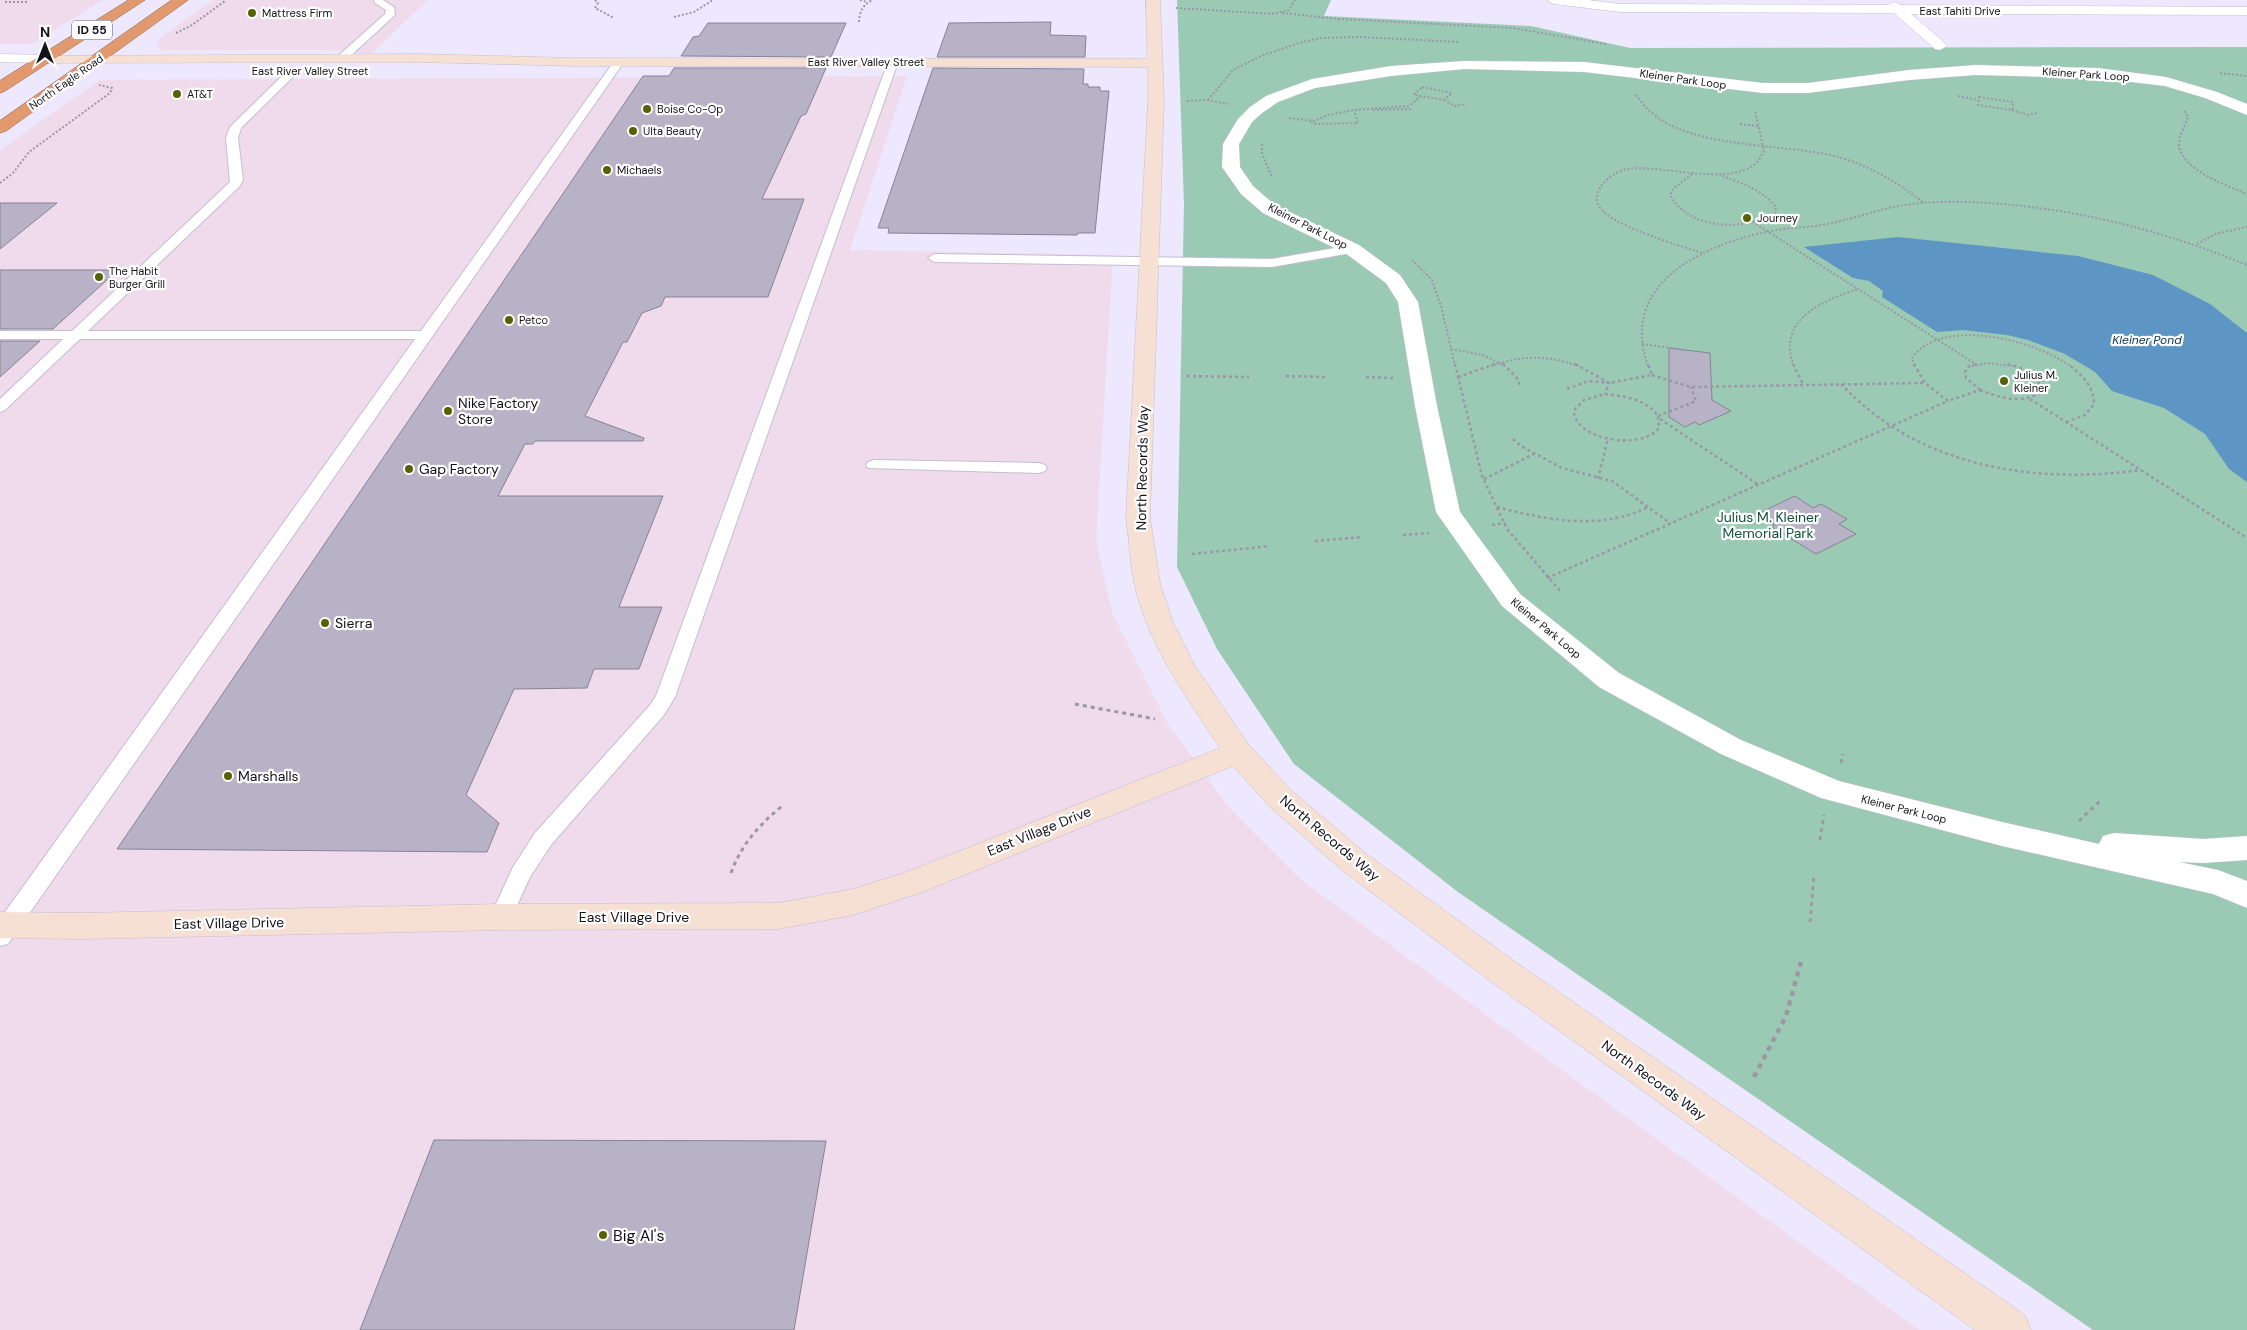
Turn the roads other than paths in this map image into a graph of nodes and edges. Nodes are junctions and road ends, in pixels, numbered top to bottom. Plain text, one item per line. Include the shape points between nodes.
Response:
1 (138, 0) edge
2 (181, 0) edge
3 (1153, 0) edge
4 (1554, 0) edge
5 (1887, 0) edge
6 (2094, 0) edge
7 (378, 1) edge
8 (1898, 10) junction
9 (2111, 11) junction
10 (2247, 11) edge
11 (1940, 46) dead end
12 (0, 58) edge
13 (342, 58) junction
14 (45, 59) junction
15 (94, 62) junction
16 (576, 62) junction
17 (618, 62) junction
18 (894, 62) junction
19 (1155, 63) junction
20 (293, 71) junction
21 (0, 88) edge
22 (2247, 110) edge
23 (0, 128) edge
24 (1352, 249) junction
25 (934, 258) dead end
26 (1149, 261) junction
27 (0, 335) edge
28 (76, 335) junction
29 (426, 335) junction
30 (0, 407) edge
31 (874, 465) dead end
32 (1039, 468) dead end
33 (1238, 752) junction
34 (2022, 837) junction
35 (2247, 848) edge
36 (2247, 895) edge
37 (501, 918) junction
38 (3, 929) edge
39 (2010, 1330) edge

1 - 14 highway, ID 55
2 - 15 highway, North Eagle Road / ID 55
3 - 19 street, North Records Way
4 - 8 street, East Tahiti Drive via 1620,8
5 - 8 street
6 - 9 street
7 - 13 lane via 391,9 390,15
8 - 9 street, East Tahiti Drive
8 - 11 street
9 - 10 street, East Tahiti Drive
12 - 14 street, East River Valley Street
13 - 15 street, East River Valley Street
13 - 16 street, East River Valley Street
14 - 15 street, East River Valley Street
14 - 21 highway, ID 55
15 - 20 street, East River Valley Street via 127,72
15 - 23 highway, North Eagle Road / ID 55
16 - 17 street, East River Valley Street
16 - 20 street, East River Valley Street via 412,70
17 - 18 street, East River Valley Street
17 - 29 lane
18 - 19 street, East River Valley Street
18 - 37 lane via 665,697 543,839 521,873
19 - 26 street, North Records Way
20 - 28 lane via 236,127 232,138 236,183
22 - 24 street, Kleiner Park Loop via 2211,95 2134,76 2031,70 1945,72 1808,88 1763,88 1584,67 1533,65 1464,65 1351,76 1312,84 1272,99 1246,119 1231,144 1231,167 1247,190 1269,209
24 - 26 lane via 1272,263
24 - 34 street, Kleiner Park Loop via 1393,279 1408,302 1448,512 1511,600 1609,680 1731,747 1832,790
25 - 26 lane
26 - 33 street, North Records Way via 1138,518 1147,583 1160,622 1182,669
27 - 28 lane
28 - 29 lane
28 - 30 lane
29 - 38 lane
31 - 32 lane
33 - 37 street, East Village Drive via 914,882 853,902 779,916
33 - 39 street, North Records Way via 1282,800 1354,862 1659,1083
34 - 35 street, Kleiner Park Loop via 2148,848
34 - 36 street, Kleiner Park Loop via 2218,883
37 - 38 street, East Village Drive

